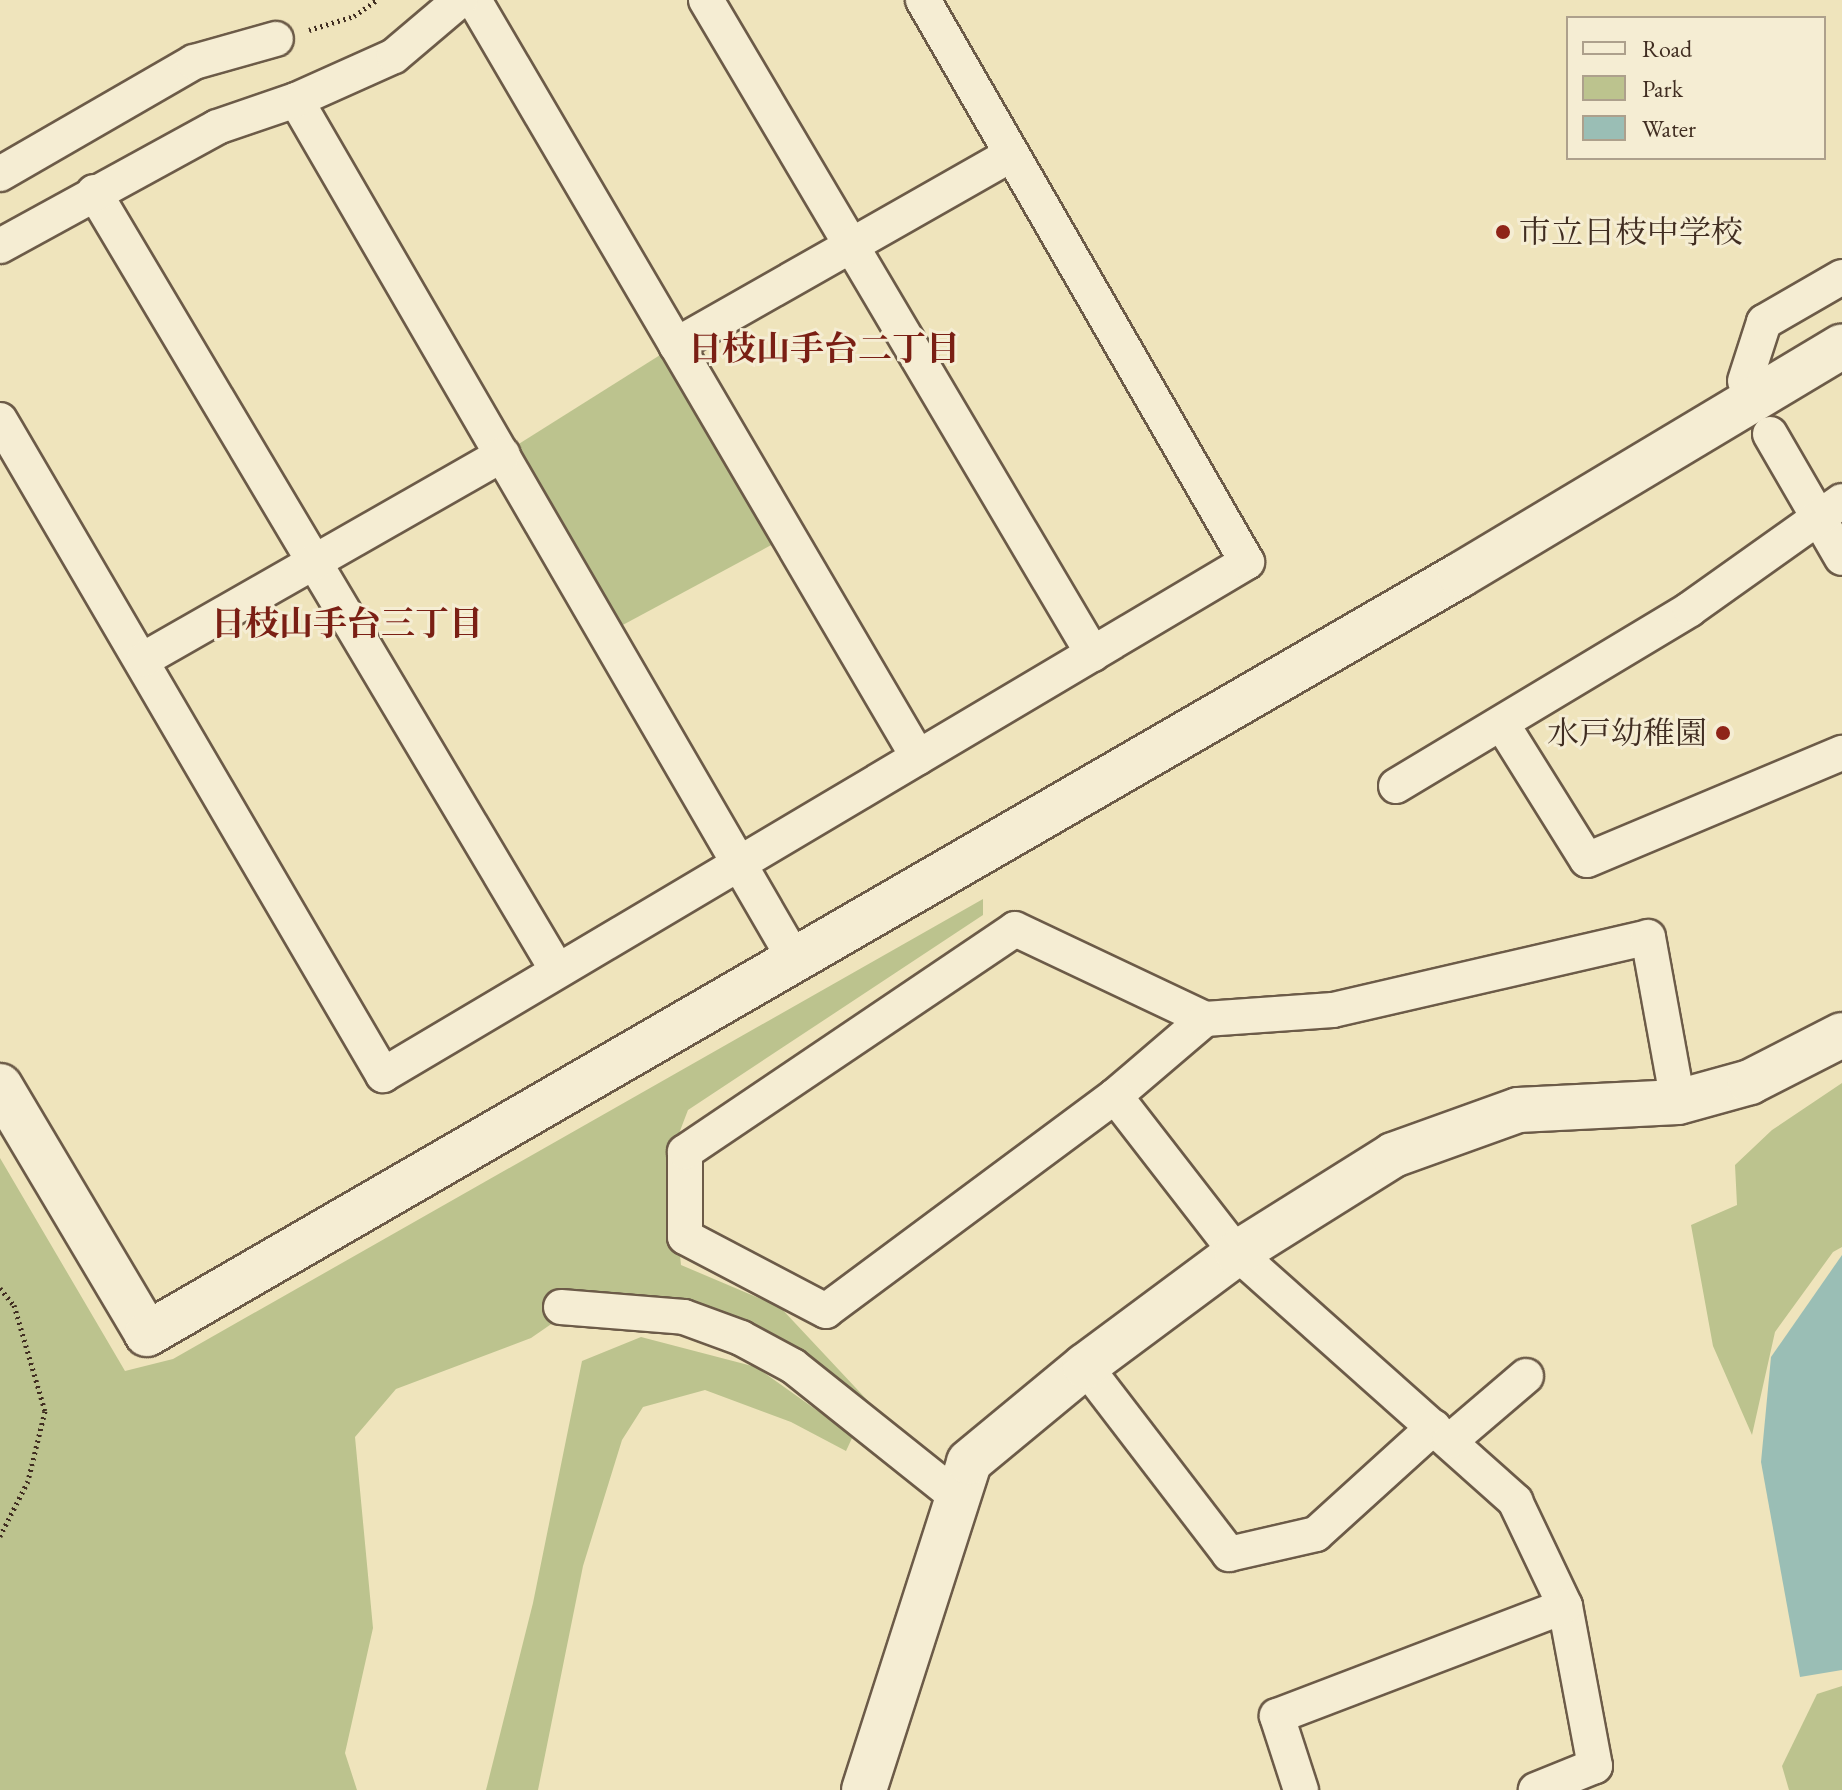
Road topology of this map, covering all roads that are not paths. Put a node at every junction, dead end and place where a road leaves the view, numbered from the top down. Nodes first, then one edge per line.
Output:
1 (460, 0) edge
2 (474, 0) edge
3 (706, 0) edge
4 (923, 0) edge
5 (276, 39) road end
6 (296, 100) junction
7 (1012, 154) junction
8 (0, 174) edge
9 (94, 192) junction
10 (851, 245) junction
11 (0, 246) edge
12 (1842, 277) edge
13 (676, 345) junction
14 (1842, 346) edge
15 (1745, 381) dead end
16 (0, 420) edge
17 (1770, 434) dead end
18 (503, 454) junction
19 (1830, 509) edge
20 (1842, 558) edge
21 (314, 562) junction
22 (1093, 654) junction
23 (144, 659) junction
24 (1502, 724) junction
25 (1842, 753) edge
26 (918, 757) junction
27 (1396, 786) dead end
28 (737, 865) junction
29 (795, 960) junction
30 (557, 970) junction
31 (1205, 1019) junction
32 (1842, 1035) edge
33 (0, 1086) edge
34 (1115, 1096) junction
35 (1678, 1102) junction
36 (1237, 1253) junction
37 (561, 1307) dead end
38 (1085, 1366) junction
39 (1526, 1376) dead end
40 (1442, 1434) junction
41 (957, 1497) junction
42 (1565, 1606) junction
43 (864, 1790) edge
44 (1301, 1790) edge
45 (1536, 1790) edge

1 - 6 street
2 - 13 street
3 - 10 street
4 - 7 street
5 - 8 street
6 - 9 street
6 - 18 street
7 - 10 street
7 - 22 street
9 - 11 street
9 - 21 street
10 - 13 street
10 - 22 street
12 - 15 street
13 - 26 street
14 - 29 street
16 - 23 street
17 - 19 street
18 - 21 street
18 - 28 street
19 - 20 street
19 - 24 street
21 - 23 street
21 - 30 street
22 - 26 street
23 - 30 street
24 - 25 street
24 - 27 street
26 - 28 street
28 - 29 street
28 - 30 street
29 - 33 street
31 - 34 street
31 - 34 street
31 - 35 street
32 - 35 street
34 - 36 street
35 - 36 street
36 - 38 street
36 - 40 street
37 - 41 street
38 - 40 street
38 - 41 street
39 - 40 street
40 - 42 street
41 - 43 street
42 - 44 street
42 - 45 street

